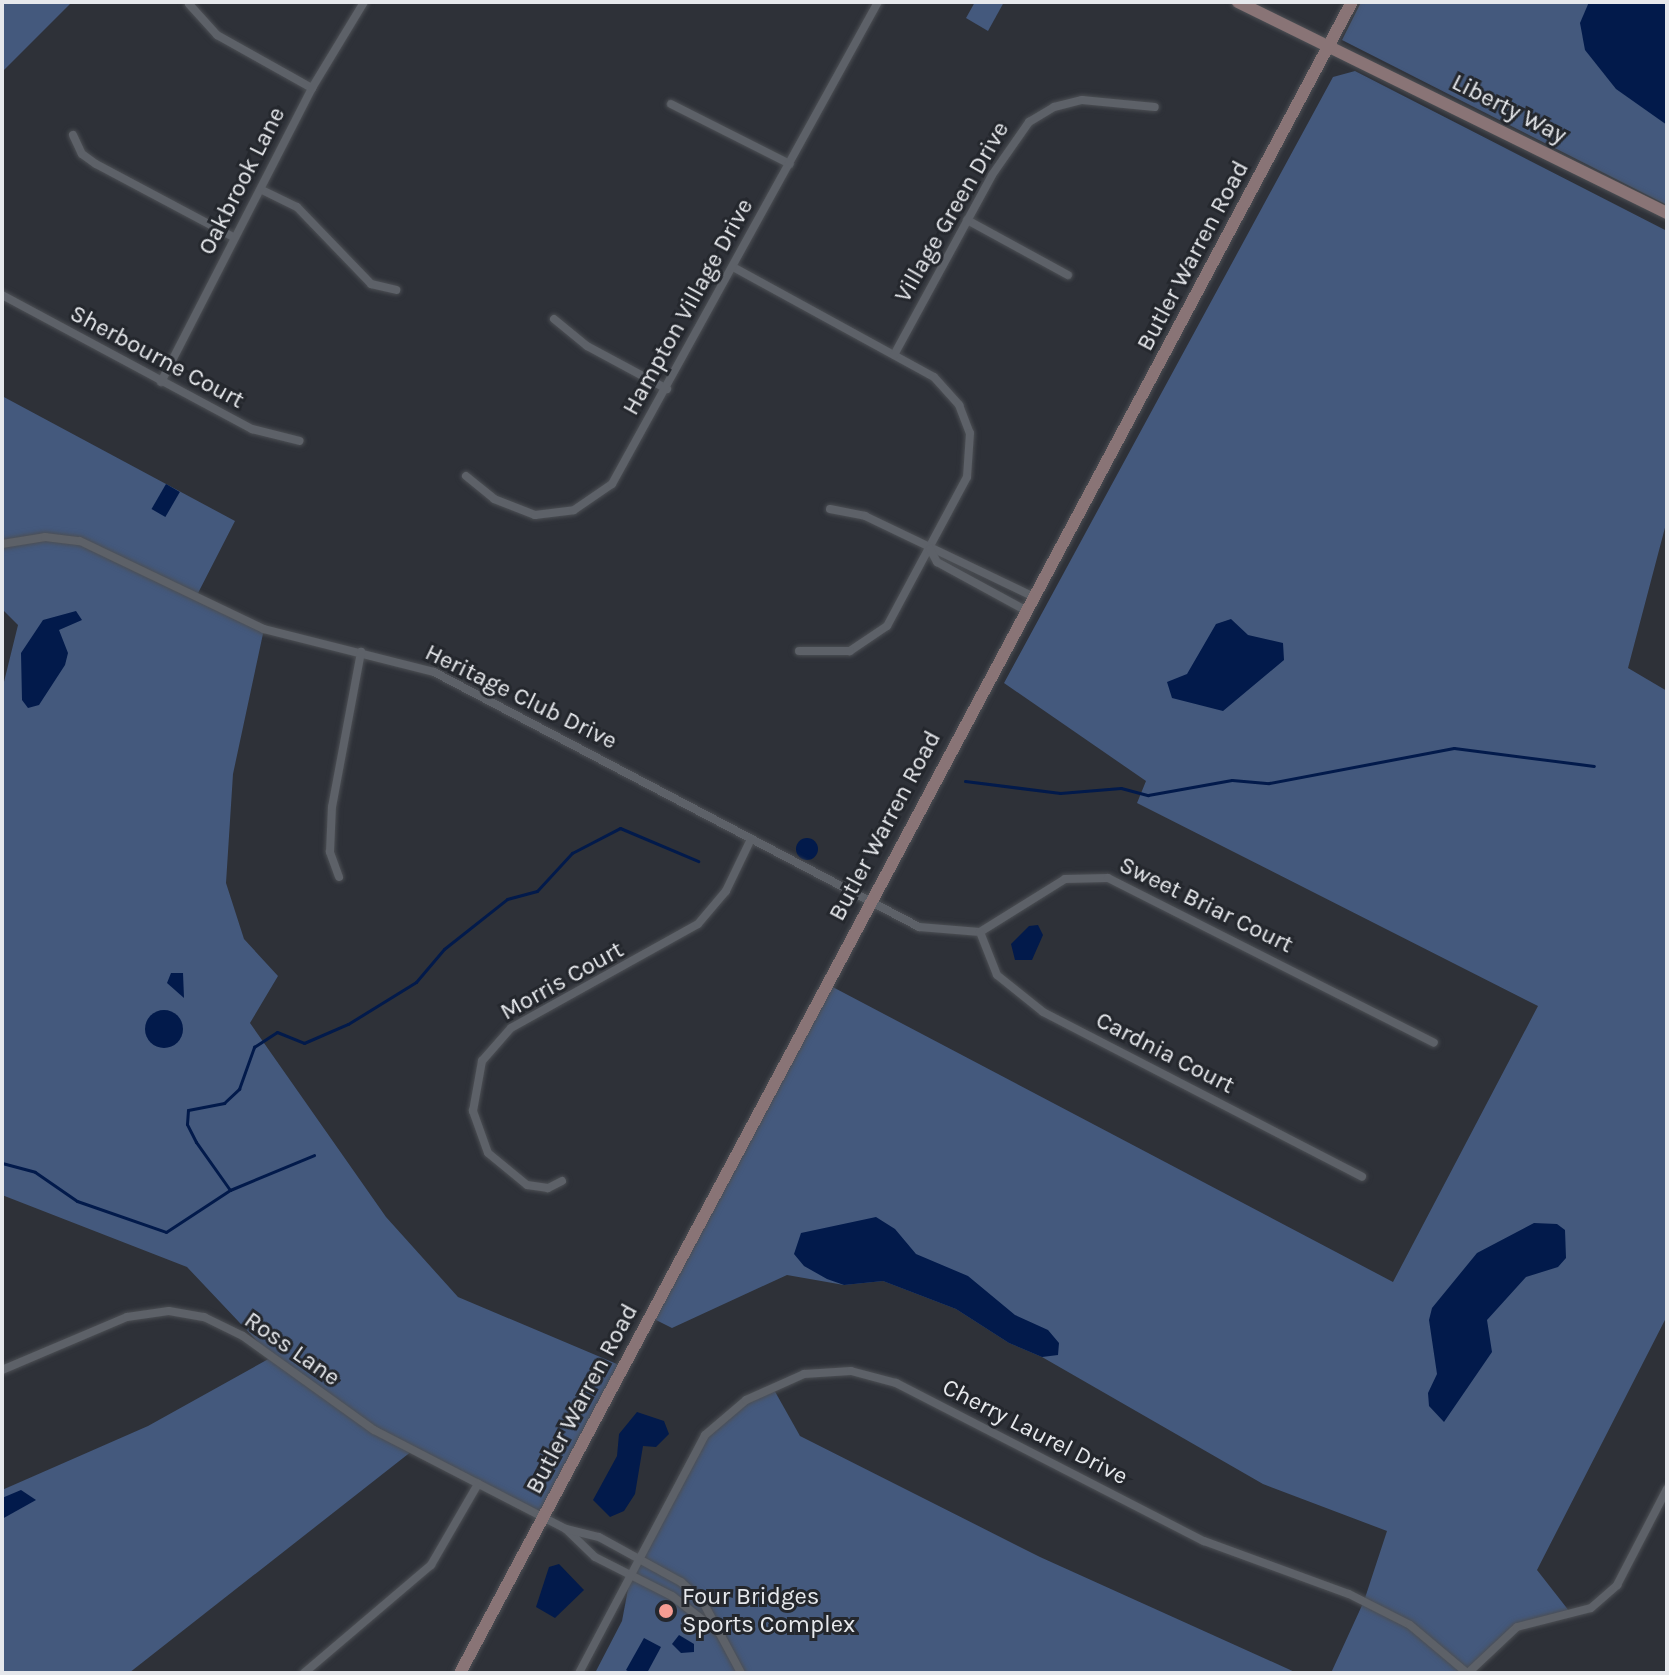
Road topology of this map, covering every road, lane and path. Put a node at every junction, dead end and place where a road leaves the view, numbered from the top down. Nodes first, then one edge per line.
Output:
1 (364, 2) edge
2 (866, 2) edge
3 (1238, 2) edge
4 (1352, 2) edge
5 (189, 4) edge
6 (876, 5) edge
7 (1331, 44) junction
8 (312, 88) junction
9 (671, 104) dead end
10 (1155, 107) dead end
11 (73, 135) dead end
12 (790, 164) junction
13 (262, 190) junction
14 (1667, 213) edge
15 (967, 220) junction
16 (235, 238) junction
17 (733, 267) junction
18 (1068, 275) dead end
19 (396, 290) dead end
20 (2, 295) edge
21 (554, 319) dead end
22 (894, 355) junction
23 (161, 382) junction
24 (667, 389) junction
25 (300, 441) dead end
26 (466, 476) dead end
27 (830, 509) dead end
28 (2, 544) edge
29 (930, 549) junction
30 (1032, 596) junction
31 (1025, 610) junction
32 (799, 651) dead end
33 (361, 652) junction
34 (751, 839) junction
35 (339, 877) dead end
36 (869, 903) junction
37 (980, 932) junction
38 (1434, 1043) dead end
39 (1362, 1177) dead end
40 (562, 1181) dead end
41 (2, 1370) edge
42 (478, 1484) junction
43 (1667, 1489) edge
44 (544, 1518) junction
45 (566, 1529) junction
46 (639, 1559) junction
47 (631, 1573) junction
48 (722, 1635) junction
49 (581, 1669) edge
50 (304, 1673) edge
51 (460, 1673) edge
52 (570, 1673) edge
53 (741, 1673) edge
54 (1468, 1673) edge

1 - 8 street, Oakbrook Lane
2 - 6 street
3 - 7 main road, Liberty Way
4 - 7 main road, Butler Warren Road
5 - 8 street
6 - 12 street, Hampton Village Drive
7 - 14 main road, Liberty Way
7 - 30 main road, Butler Warren Road
8 - 13 street, Oakbrook Lane
9 - 12 street
10 - 15 street, Village Green Drive
11 - 16 street
12 - 17 street, Hampton Village Drive
13 - 16 street, Oakbrook Lane
13 - 19 street
15 - 18 street
15 - 22 street, Village Green Drive
16 - 23 street, Oakbrook Lane
17 - 22 street
17 - 24 street, Hampton Village Drive
20 - 23 street, Sherbourne Court
21 - 24 street
22 - 29 street
23 - 25 street, Sherbourne Court
24 - 26 street, Hampton Village Drive
27 - 29 street
28 - 33 street, Heritage Club Drive
29 - 30 street
29 - 31 street
29 - 32 street
30 - 31 main road, Butler Warren Road
31 - 36 main road, Butler Warren Road
33 - 34 street, Heritage Club Drive
33 - 35 street
34 - 36 street, Heritage Club Drive
34 - 40 street, Morris Court
36 - 37 street
36 - 44 main road, Butler Warren Road
37 - 38 street, Sweet Briar Court
37 - 39 street, Cardnia Court
41 - 42 street, Ross Lane
42 - 44 street, Ross Lane
42 - 50 street
43 - 54 street
44 - 45 street, Ross Lane
44 - 51 main road, Butler Warren Road
45 - 46 street
45 - 47 street
46 - 47 street, Cherry Laurel Drive
46 - 48 street
46 - 54 street, Cherry Laurel Drive
47 - 48 street
47 - 49 street, Cherry Laurel Drive
48 - 53 street
49 - 52 street

